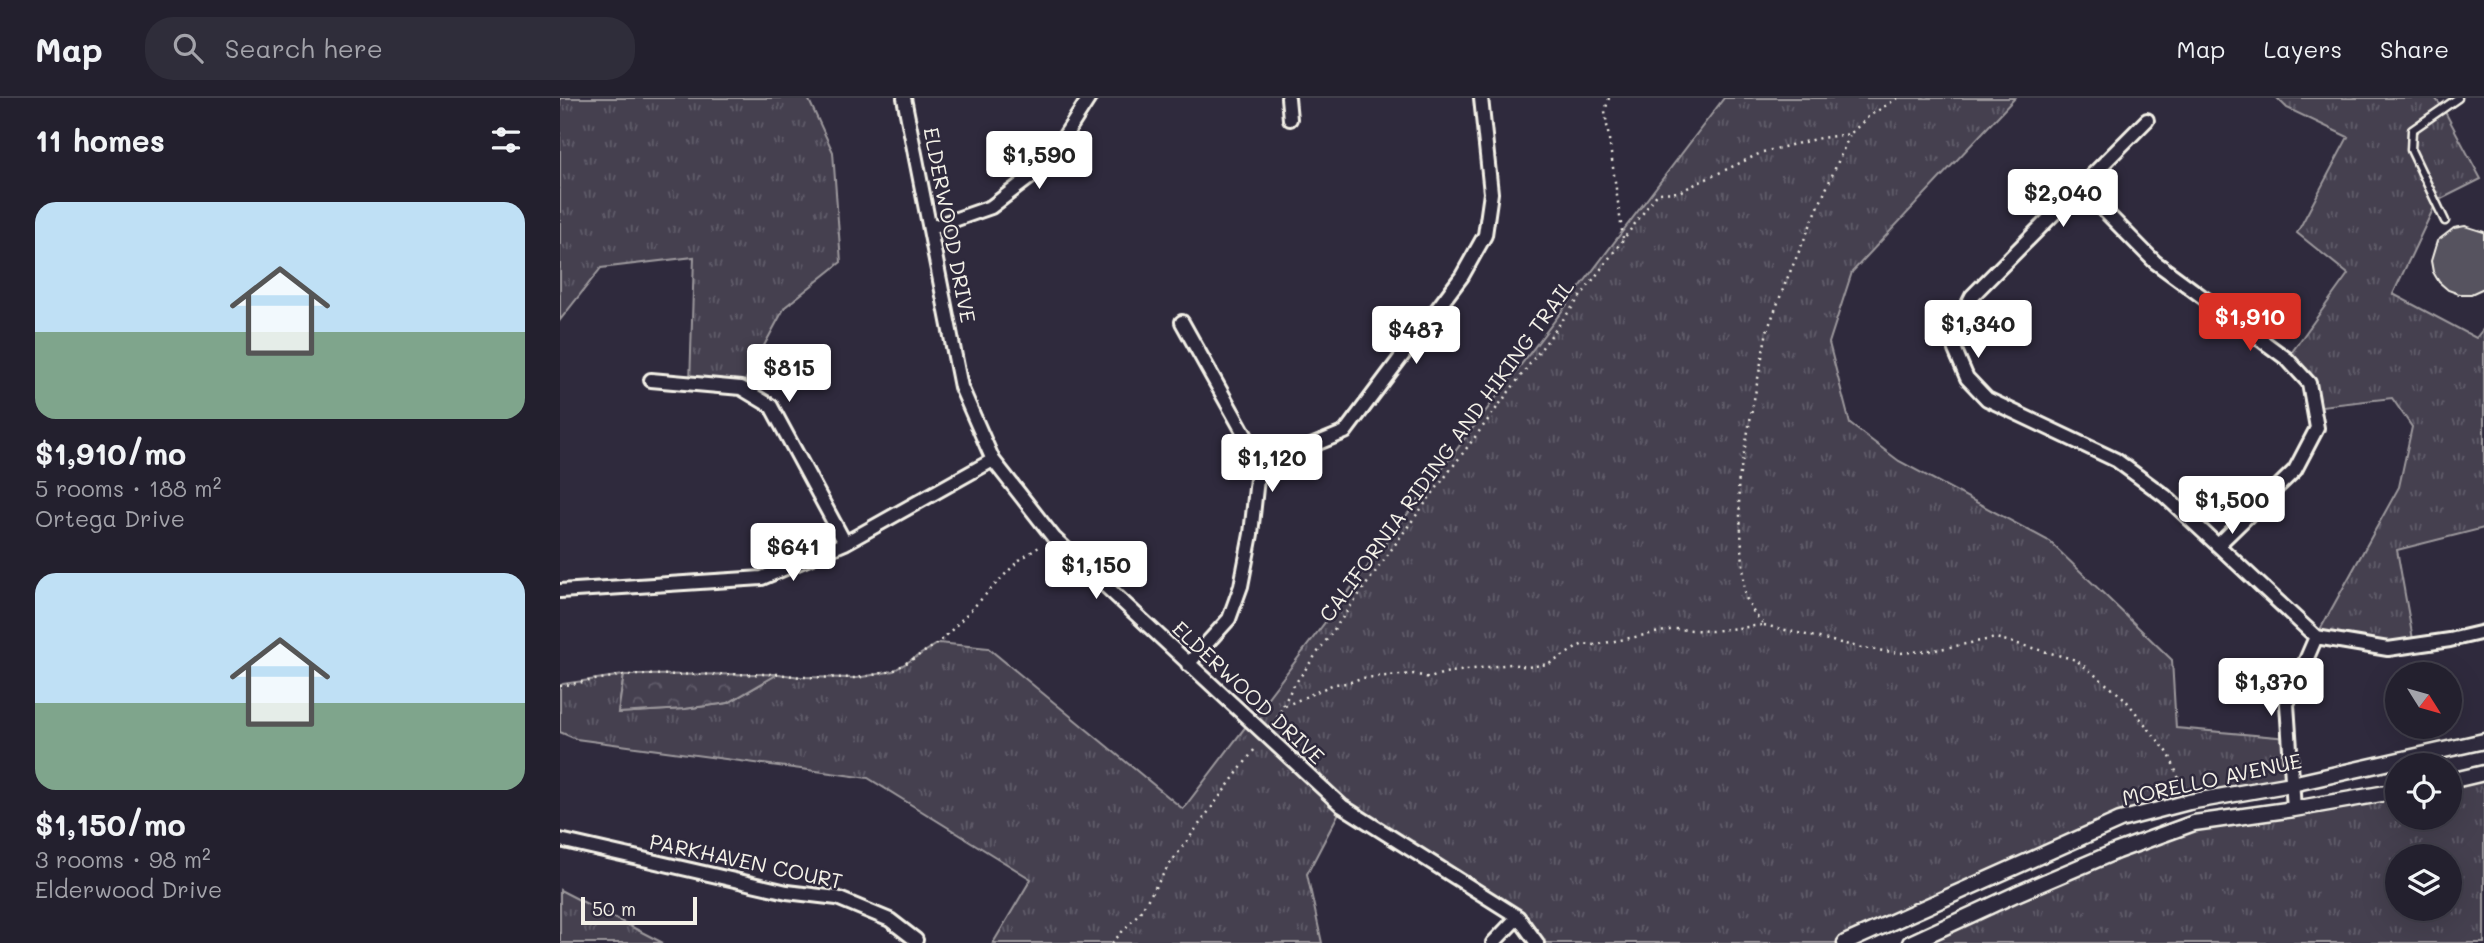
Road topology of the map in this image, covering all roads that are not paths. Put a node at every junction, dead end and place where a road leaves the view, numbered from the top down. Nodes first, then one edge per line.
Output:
1 (904, 98) edge
2 (1089, 98) edge
3 (1288, 98) edge
4 (1481, 98) edge
5 (2458, 98) edge
6 (1290, 119) dead end
7 (2147, 120) dead end
8 (2082, 188) junction
9 (2445, 221) dead end
10 (931, 228) junction
11 (1182, 322) dead end
12 (651, 380) dead end
13 (993, 460) junction
14 (1259, 460) junction
15 (845, 543) junction
16 (2218, 545) junction
17 (560, 591) edge
18 (2484, 632) edge
19 (2316, 638) junction
20 (1188, 664) junction
21 (2484, 741) edge
22 (2484, 773) edge
23 (2462, 778) edge
24 (2292, 784) junction
25 (2385, 793) edge
26 (2294, 809) junction
27 (560, 840) edge
28 (1518, 917) junction
29 (916, 940) dead end
30 (1493, 943) edge
31 (1537, 943) edge
32 (1845, 943) edge
33 (1910, 943) edge

1 - 10 street, ELDERWOOD DRIVE
2 - 10 street
3 - 6 street
4 - 14 street
5 - 9 lane
7 - 8 street
8 - 16 street
8 - 16 street
10 - 13 street, ELDERWOOD DRIVE
11 - 14 street
12 - 15 street
13 - 15 street
13 - 20 street, ELDERWOOD DRIVE
14 - 20 street
15 - 17 street
16 - 19 street
18 - 19 street
19 - 24 street
20 - 28 street, ELDERWOOD DRIVE
21 - 24 street, MORELLO AVENUE
22 - 23 street
24 - 26 street
24 - 32 street, MORELLO AVENUE
25 - 26 street, MORELLO AVENUE
26 - 33 street, MORELLO AVENUE
27 - 29 street, PARKHAVEN COURT
28 - 30 street
28 - 31 street, ELDERWOOD DRIVE

